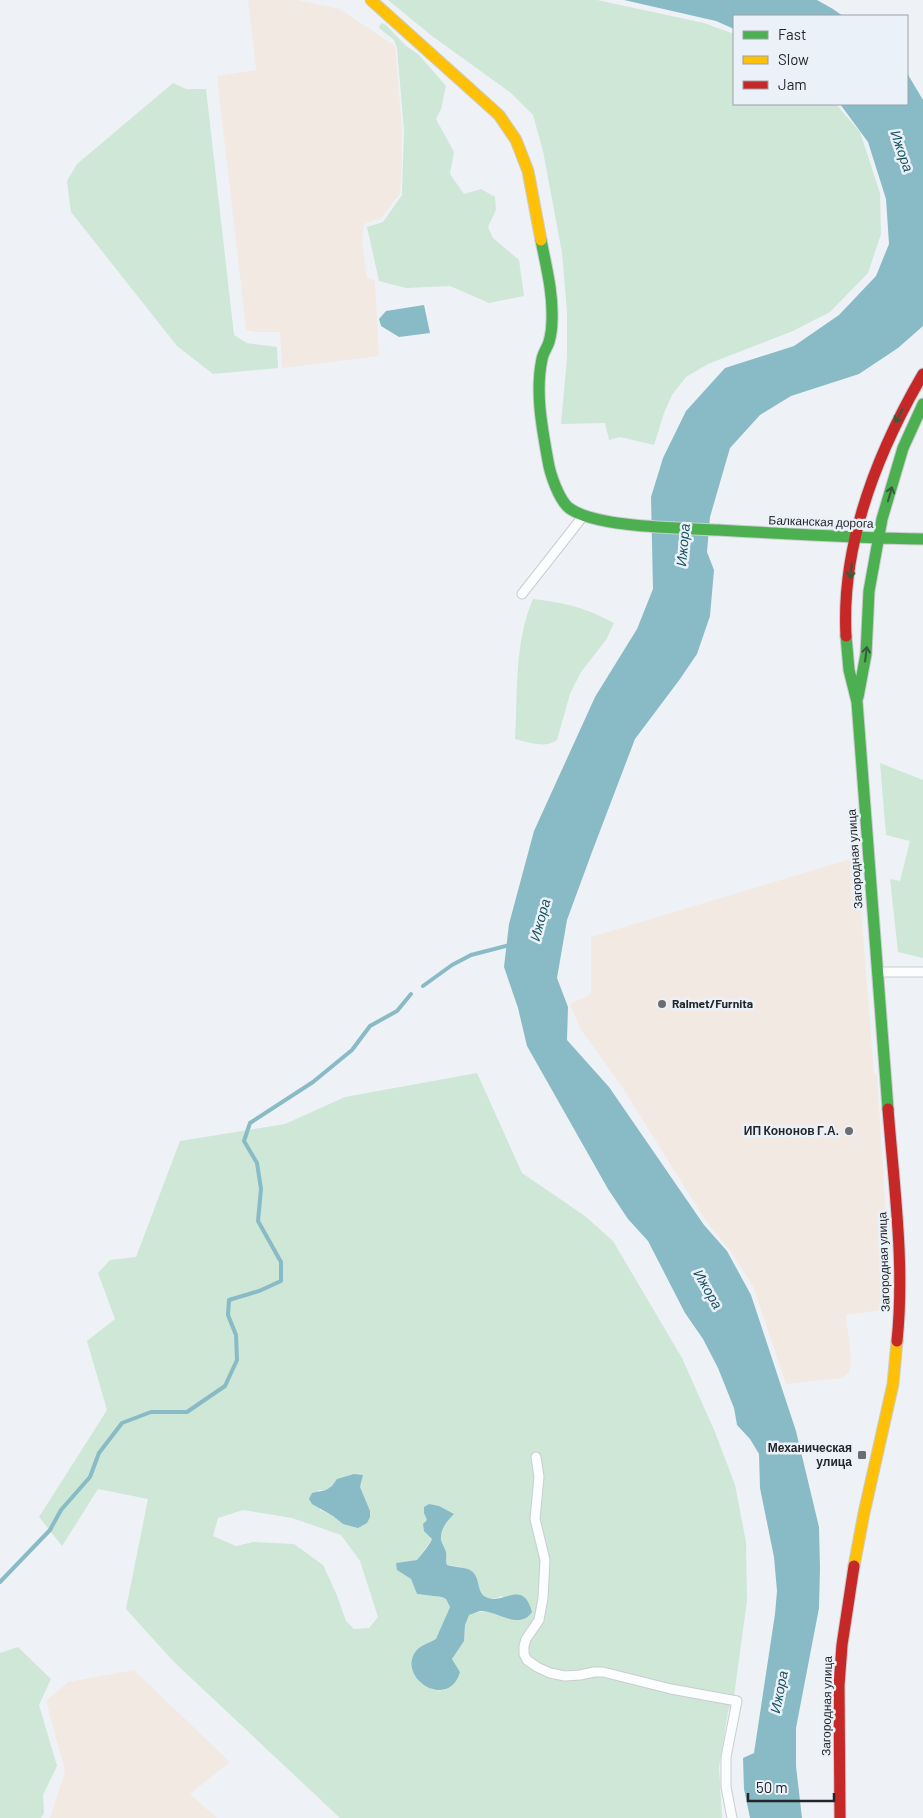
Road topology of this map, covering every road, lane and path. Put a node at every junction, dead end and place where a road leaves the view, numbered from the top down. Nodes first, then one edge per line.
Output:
1 (371, 0) edge
2 (923, 374) edge
3 (923, 404) edge
4 (584, 515) junction
5 (856, 538) junction
6 (878, 538) junction
7 (923, 538) edge
8 (522, 594) dead end
9 (857, 702) junction
10 (877, 972) junction
11 (923, 972) edge
12 (536, 1457) dead end
13 (732, 1818) edge
14 (840, 1818) edge

1 - 4 main road
2 -> 5 main road, Загородная улица
6 -> 3 main road, Загородная улица
4 - 5 main road, Балканская дорога
4 - 8 street
5 - 6 main road, Балканская дорога
5 -> 9 main road, Загородная улица
6 - 7 main road, Балканская дорога
9 -> 6 main road, Загородная улица
9 - 10 main road, Загородная улица
10 - 11 street
10 - 14 main road, Загородная улица
12 - 13 street

